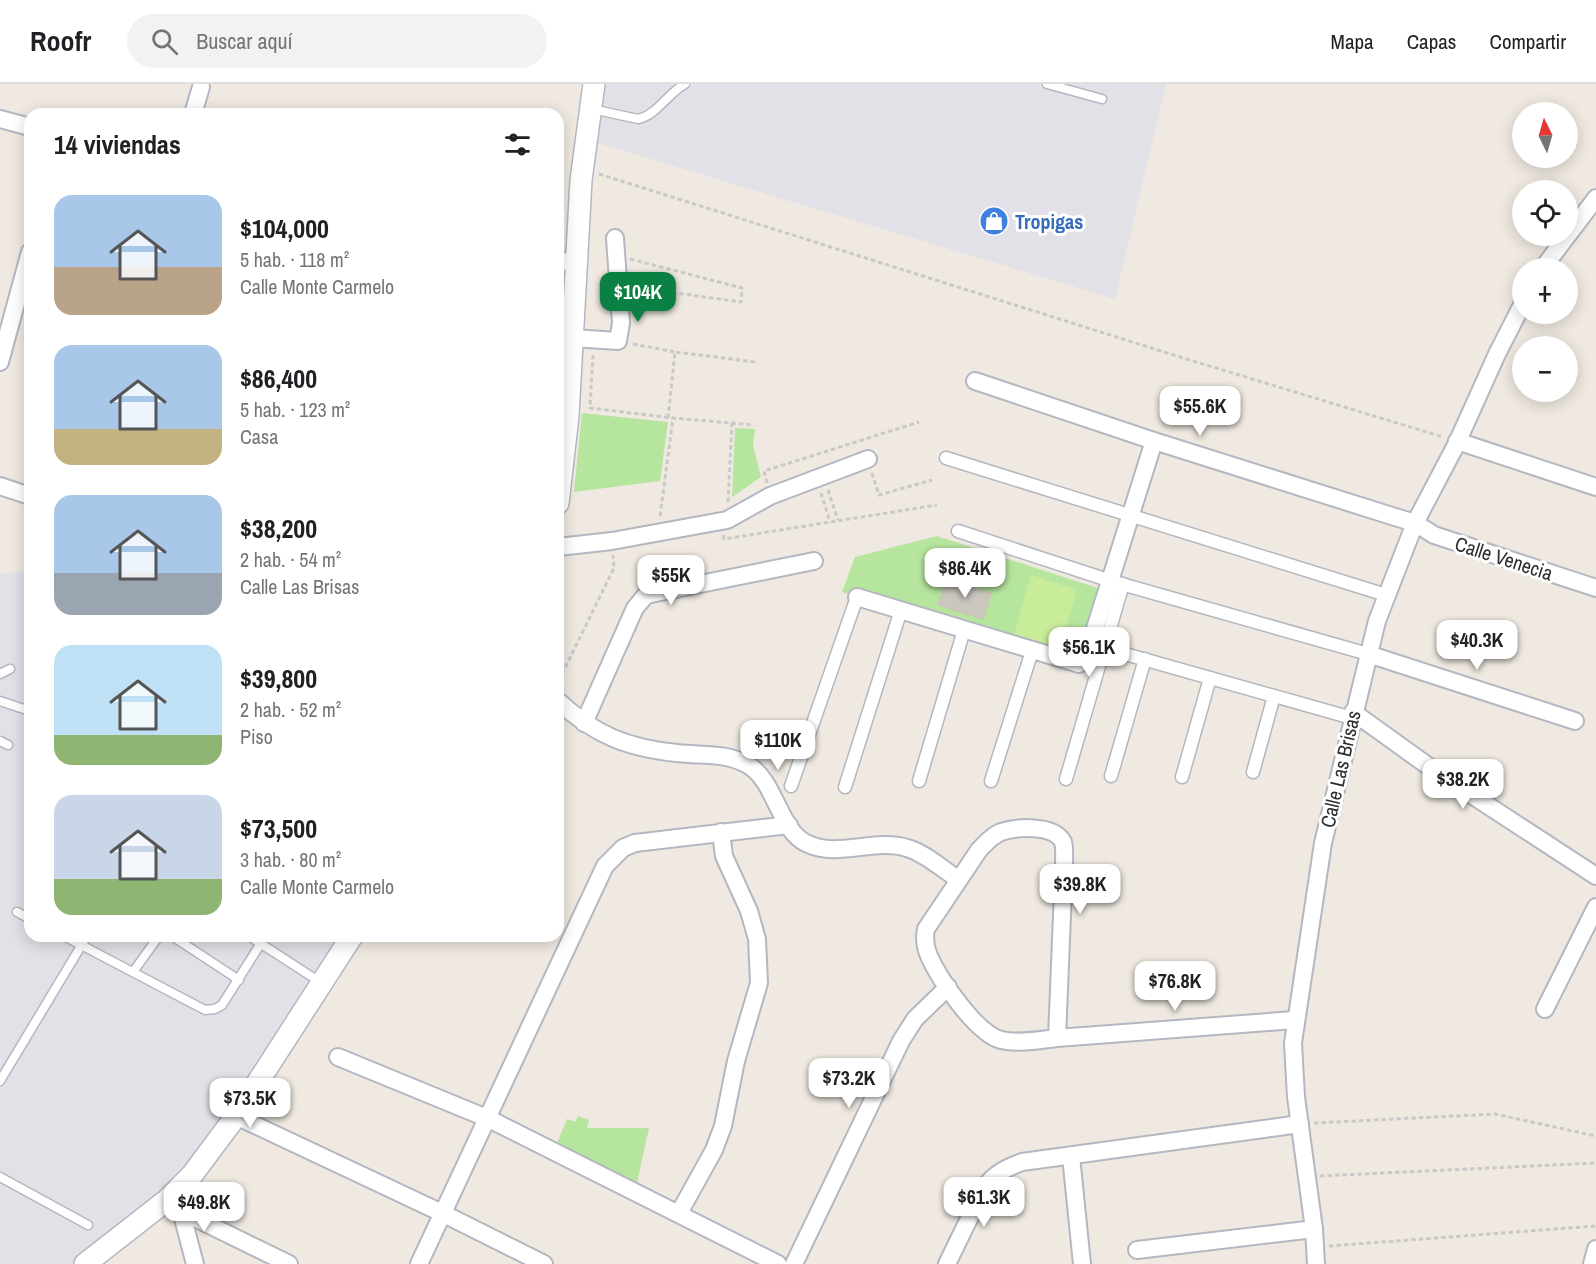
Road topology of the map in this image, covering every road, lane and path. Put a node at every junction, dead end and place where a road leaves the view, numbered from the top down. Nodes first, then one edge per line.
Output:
1 (594, 84) edge
2 (685, 84) edge
3 (1047, 84) edge
4 (201, 87) dead end
5 (1102, 99) dead end
6 (195, 108) edge
7 (592, 109) junction
8 (0, 119) edge
9 (24, 125) edge
10 (583, 169) junction
11 (1596, 198) edge
12 (1578, 221) edge
13 (615, 238) dead end
14 (616, 256) junction
15 (567, 262) edge
16 (24, 274) edge
17 (633, 287) dead end
18 (565, 304) edge
19 (1513, 324) edge
20 (578, 339) junction
21 (618, 341) junction
22 (675, 352) junction
23 (0, 362) edge
24 (755, 362) dead end
25 (975, 381) dead end
26 (564, 411) edge
27 (670, 418) junction
28 (919, 422) dead end
29 (732, 423) junction
30 (754, 425) dead end
31 (862, 440) junction
32 (1154, 441) junction
33 (1458, 441) junction
34 (946, 458) dead end
35 (868, 459) junction
36 (932, 480) dead end
37 (0, 486) edge
38 (1596, 487) edge
39 (24, 494) edge
40 (770, 496) junction
41 (937, 505) dead end
42 (1131, 517) junction
43 (727, 520) junction
44 (838, 521) junction
45 (830, 522) junction
46 (1415, 524) junction
47 (957, 531) dead end
48 (658, 533) junction
49 (731, 538) dead end
50 (612, 541) junction
51 (564, 546) edge
52 (814, 561) dead end
53 (1117, 582) junction
54 (1596, 588) edge
55 (1386, 595) junction
56 (857, 597) joint
57 (901, 610) junction
58 (964, 630) junction
59 (1104, 648) junction
60 (1032, 651) junction
61 (1368, 654) junction
62 (1144, 659) junction
63 (10, 669) dead end
64 (564, 670) edge
65 (0, 674) edge
66 (1210, 678) junction
67 (1274, 696) junction
68 (0, 701) edge
69 (564, 707) edge
70 (24, 709) edge
71 (1353, 715) junction
72 (1575, 721) dead end
73 (584, 723) junction
74 (1254, 772) dead end
75 (1111, 776) dead end
76 (1182, 777) dead end
77 (1066, 779) dead end
78 (992, 781) dead end
79 (919, 782) dead end
80 (791, 786) dead end
81 (844, 787) dead end
82 (789, 825) junction
83 (722, 832) junction
84 (1596, 876) edge
85 (958, 879) junction
86 (1596, 907) edge
87 (17, 912) dead end
88 (24, 916) edge
89 (78, 942) edge
90 (155, 942) edge
91 (181, 942) edge
92 (348, 942) edge
93 (261, 943) joint
94 (82, 944) junction
95 (133, 972) junction
96 (239, 980) junction
97 (320, 982) junction
98 (948, 987) junction
99 (1545, 1009) dead end
100 (1295, 1020) junction
101 (1057, 1038) junction
102 (338, 1057) dead end
103 (0, 1081) edge
104 (236, 1116) junction
105 (489, 1119) junction
106 (1300, 1124) junction
107 (1596, 1136) edge
108 (1071, 1156) junction
109 (1596, 1163) edge
110 (0, 1177) edge
111 (1307, 1177) junction
112 (174, 1205) junction
113 (679, 1213) junction
114 (444, 1214) junction
115 (88, 1225) dead end
116 (1596, 1226) edge
117 (1314, 1229) junction
118 (1316, 1246) junction
119 (1137, 1250) dead end
120 (1596, 1250) edge
121 (85, 1264) edge
122 (195, 1264) edge
123 (289, 1264) edge
124 (419, 1264) edge
125 (544, 1264) edge
126 (778, 1264) edge
127 (794, 1264) edge
128 (947, 1264) edge
129 (1082, 1264) edge
130 (1316, 1264) edge
131 (1592, 1264) edge

1 - 7 street
2 - 7 lane
3 - 5 lane
4 - 6 street
7 - 10 street
8 - 9 street
10 - 15 street
10 - 33 path
11 - 12 street
13 - 14 street
14 - 17 path
14 - 21 street
15 - 18 street
16 - 23 street
18 - 20 street
19 - 33 street, Calle Las Brisas
20 - 21 street
20 - 26 street
20 - 27 path
21 - 22 path
22 - 24 path
22 - 27 path
25 - 32 street, Calle Venecia
27 - 29 path
27 - 48 path
28 - 31 path
29 - 30 path
29 - 43 path
31 - 35 path
31 - 40 path
32 - 42 street
32 - 46 street, Calle Venecia
33 - 38 street
33 - 46 street, Calle Las Brisas
34 - 42 street
35 - 36 path
35 - 40 street
37 - 39 street
40 - 43 street
41 - 44 path
42 - 53 street
42 - 55 street
43 - 48 street
44 - 45 path
44 - 45 path
45 - 49 path
46 - 54 street, Calle Venecia
46 - 55 street, Calle Las Brisas
47 - 53 street
48 - 50 street
50 - 51 street
50 - 64 path
52 - 73 street
53 - 59 street
53 - 60 street
53 - 61 street
55 - 61 street, Calle Las Brisas
56 - 57 street
56 - 80 street
57 - 58 street
57 - 81 street
58 - 60 street
58 - 79 street
59 - 62 street
59 - 77 street
60 - 78 street
61 - 71 street, Calle Las Brisas
61 - 72 street
62 - 66 street
62 - 75 street
63 - 65 lane
66 - 67 street
66 - 76 street
67 - 71 street
67 - 74 street
68 - 70 lane
69 - 73 street
71 - 84 street
71 - 100 street, Calle Las Brisas
73 - 82 street
82 - 83 street
82 - 85 street
83 - 105 street
83 - 113 street
85 - 98 street
85 - 101 street
86 - 99 street
87 - 88 lane
89 - 94 lane
90 - 95 lane
91 - 96 lane
92 - 97 street
93 - 96 lane
93 - 97 lane
94 - 95 lane
94 - 103 lane
95 - 96 lane
97 - 104 street
98 - 101 street
98 - 127 street
100 - 101 street
100 - 106 street, Calle Las Brisas
102 - 105 street
104 - 112 street
104 - 114 street
105 - 113 street
105 - 114 street
106 - 107 path
106 - 108 street
106 - 111 street, Calle Las Brisas
108 - 128 street
108 - 129 street
109 - 111 path
110 - 115 lane
111 - 117 street, Calle Las Brisas
112 - 121 street
112 - 122 street
112 - 123 street
113 - 126 street
114 - 124 street
114 - 125 street
116 - 118 path
117 - 118 street, Calle Las Brisas
117 - 119 street
118 - 130 street, Calle Las Brisas
120 - 131 street

